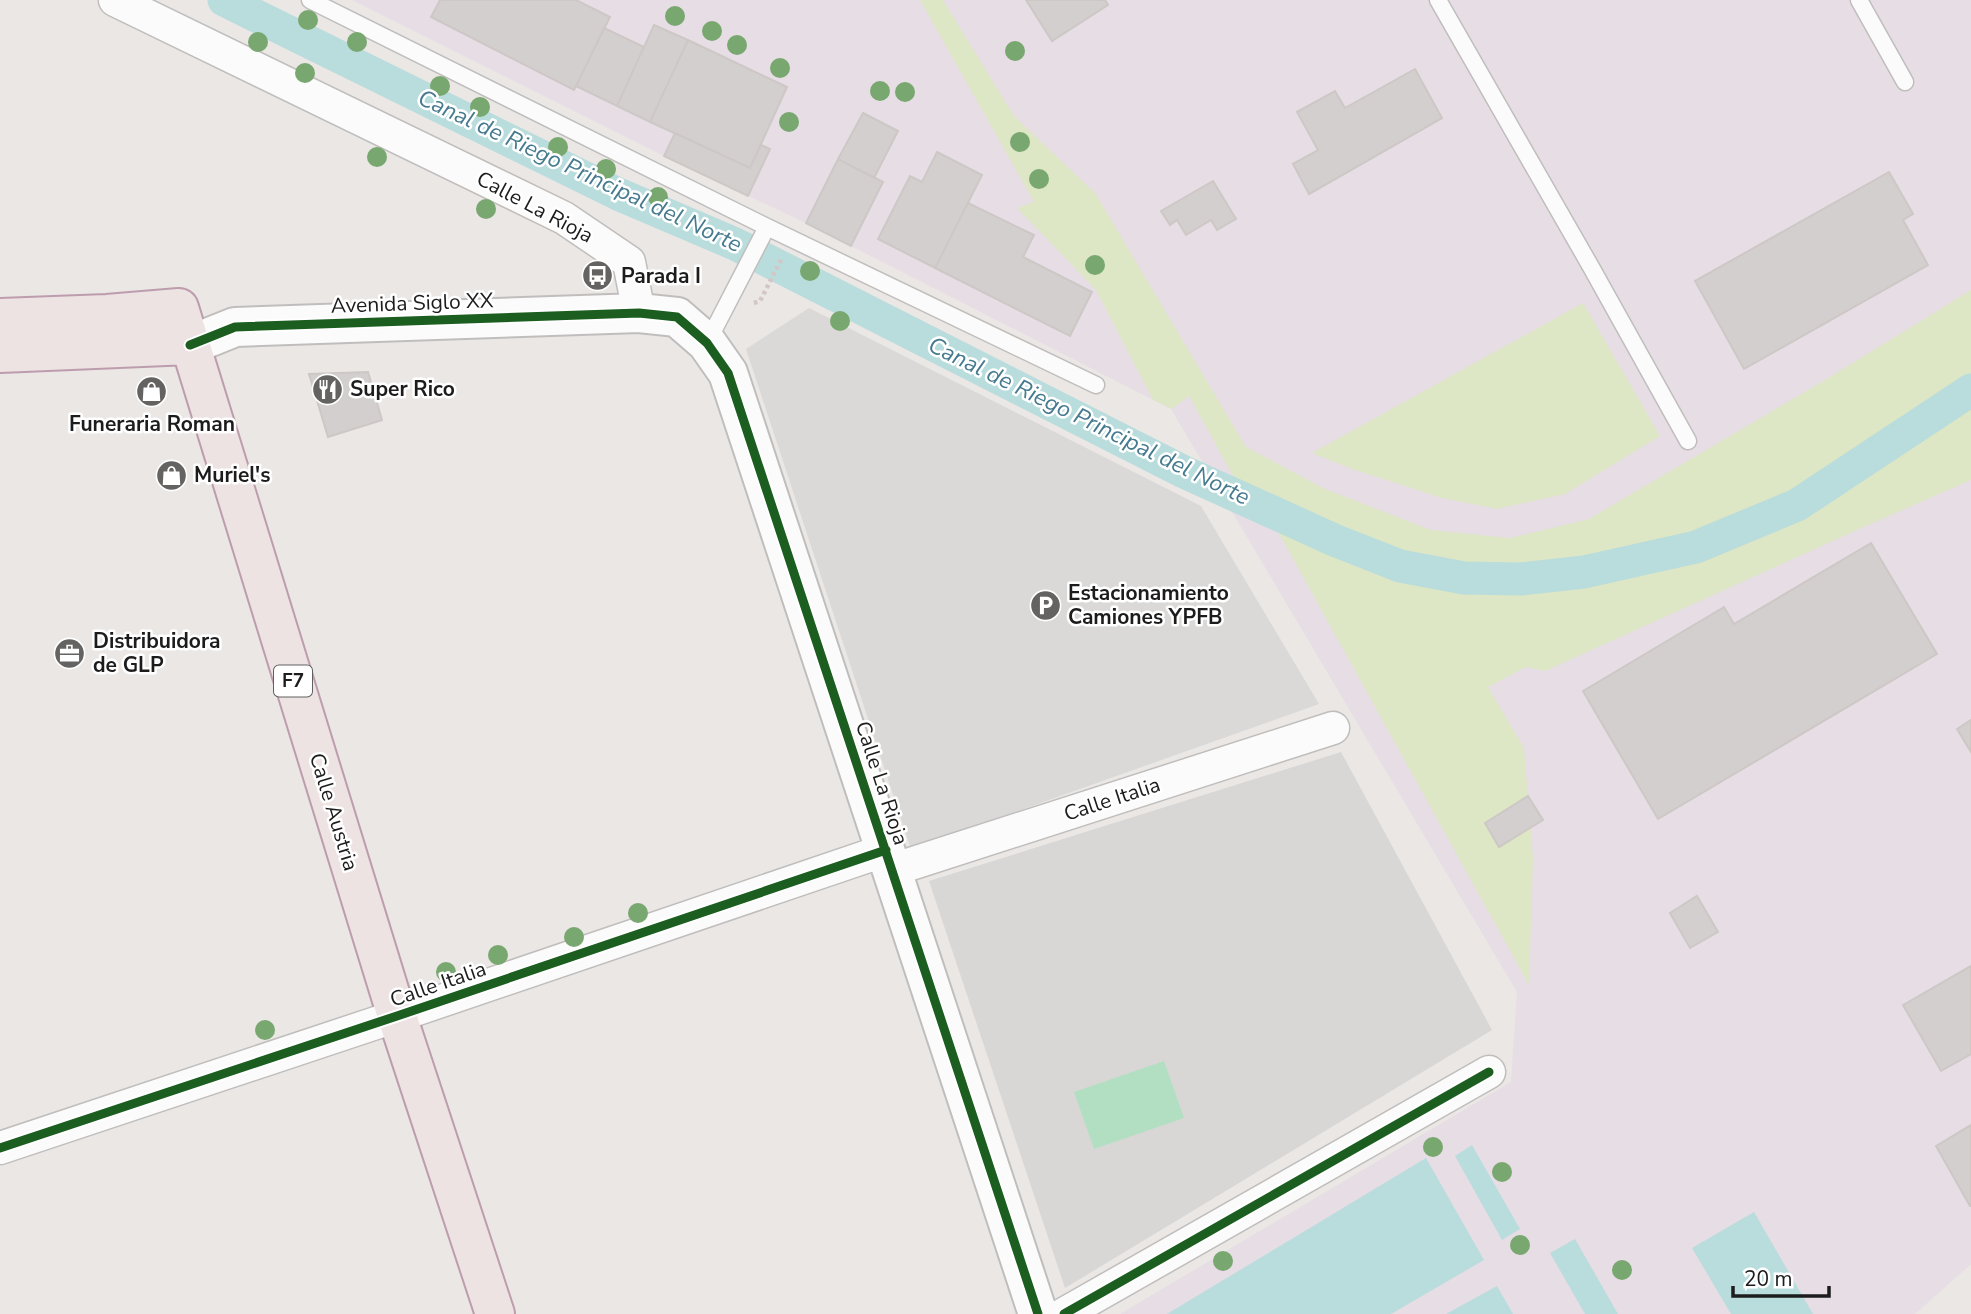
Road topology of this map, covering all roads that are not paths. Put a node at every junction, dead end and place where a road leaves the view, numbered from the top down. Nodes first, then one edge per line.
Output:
1 (115, 0) edge
2 (310, 0) edge
3 (1438, 0) edge
4 (1859, 0) edge
5 (1905, 82) dead end
6 (767, 226) junction
7 (179, 308) junction
8 (639, 313) junction
9 (0, 318) edge
10 (235, 327) junction
11 (707, 343) junction
12 (190, 345) junction
13 (0, 353) edge
14 (1096, 385) dead end
15 (1688, 440) dead end
16 (1333, 728) dead end
17 (889, 860) junction
18 (397, 1016) junction
19 (1489, 1072) dead end
20 (0, 1148) edge
21 (495, 1314) edge
22 (1038, 1314) edge
23 (1065, 1314) edge

1 - 8 street, Calle La Rioja
2 - 6 lane
3 - 15 lane
4 - 5 lane
6 - 11 lane
6 - 14 lane
7 - 9 highway, Avenida Siglo XX
7 - 10 street, Avenida Siglo XX
7 - 12 highway, Calle Austria / F7
8 - 10 street, Avenida Siglo XX
8 - 11 street, Calle La Rioja
10 - 12 street, Avenida Siglo XX
11 - 17 street, Calle La Rioja
12 - 13 highway, Avenida Siglo XX
12 - 18 highway, Calle Austria / F7
16 - 17 street, Calle Italia
17 - 18 street, Calle Italia
17 - 22 street, Calle La Rioja
18 - 20 street, Calle Italia
18 - 21 highway, Calle Austria / F7
19 - 23 street

